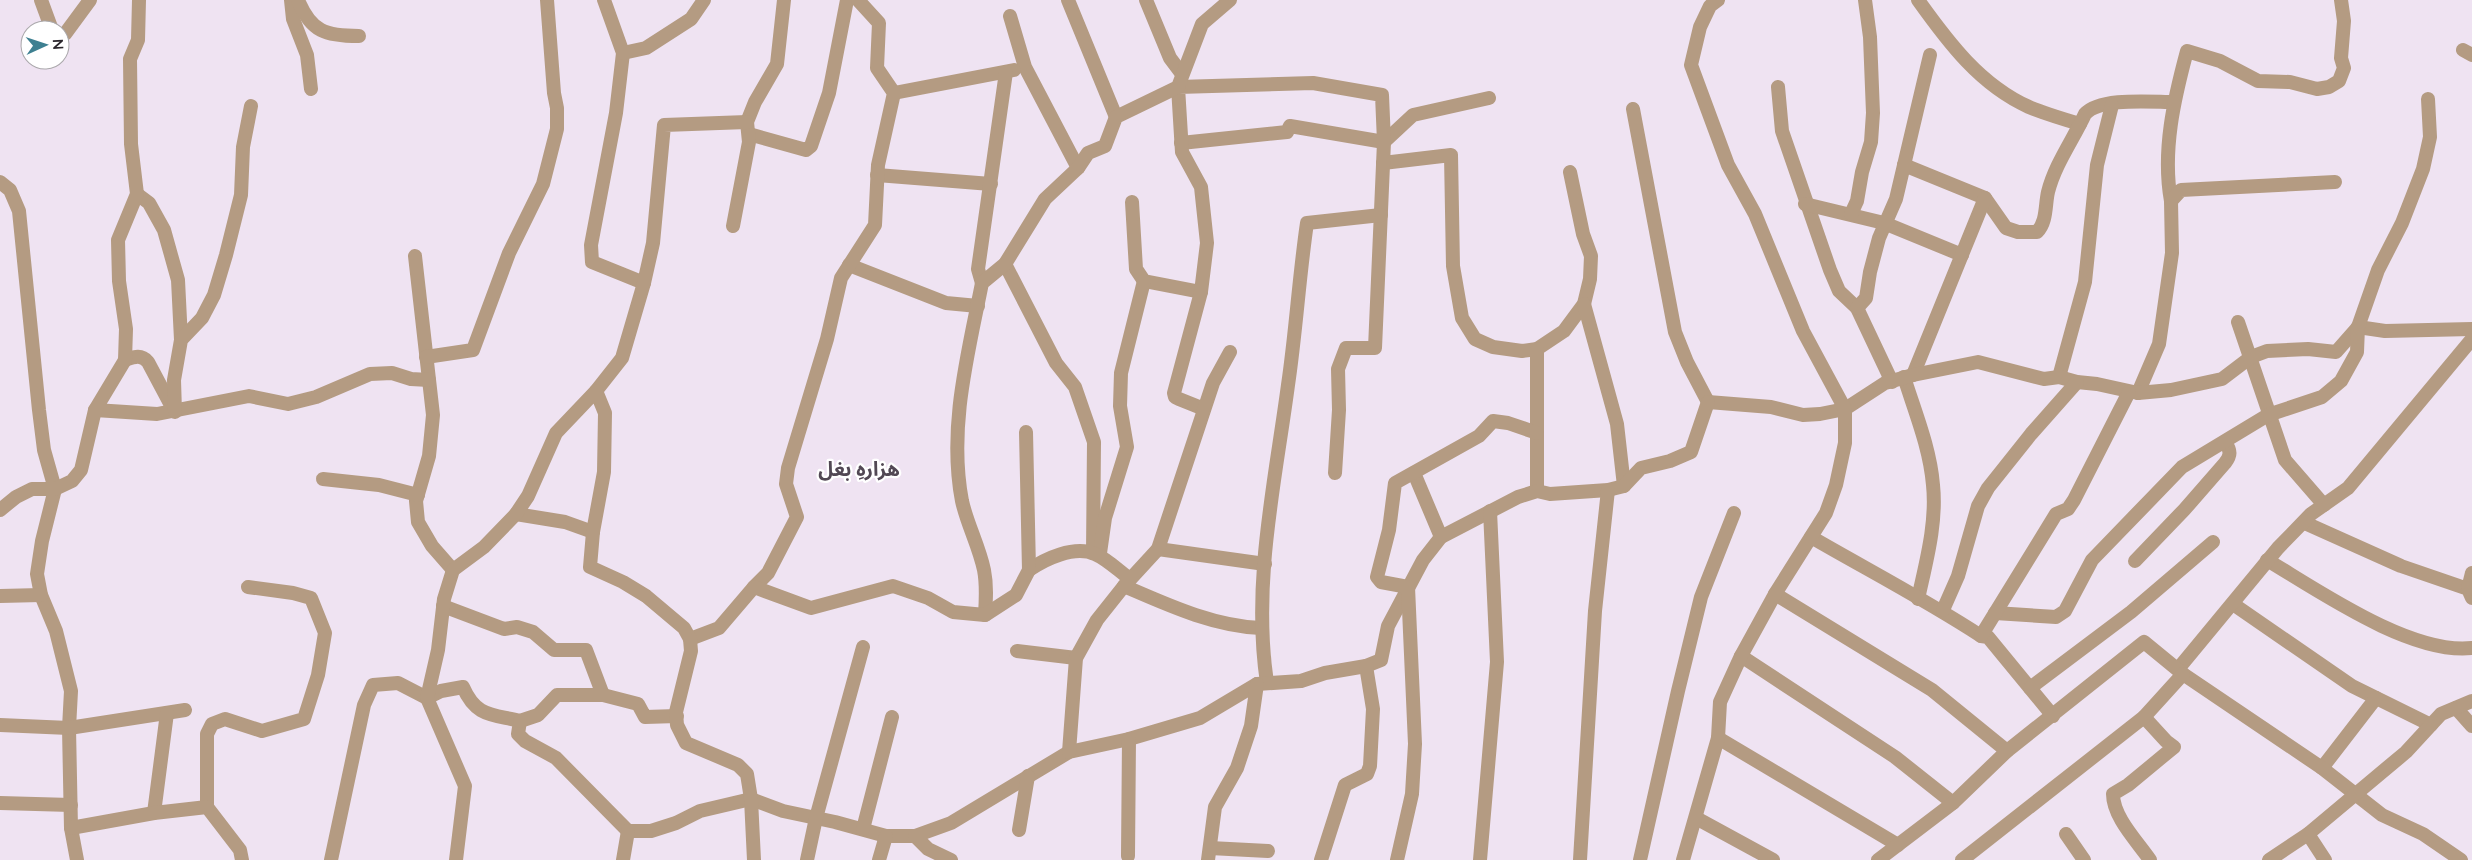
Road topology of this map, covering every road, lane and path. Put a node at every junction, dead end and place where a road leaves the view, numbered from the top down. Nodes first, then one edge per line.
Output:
1 (41, 0) edge
2 (90, 0) edge
3 (139, 0) edge
4 (291, 0) edge
5 (298, 0) edge
6 (547, 0) edge
7 (604, 0) edge
8 (704, 0) edge
9 (784, 0) edge
10 (847, 0) edge
11 (858, 0) edge
12 (1068, 0) edge
13 (1146, 0) edge
14 (1718, 0) edge
15 (1865, 0) edge
16 (1918, 0) edge
17 (2341, 0) edge
18 (1223, 2) edge
19 (1010, 16) dead end
20 (48, 20) edge
21 (70, 28) edge
22 (359, 36) dead end
23 (623, 53) junction
24 (1930, 55) dead end
25 (1024, 68) junction
26 (1006, 72) junction
27 (1180, 81) junction
28 (1778, 87) dead end
29 (311, 89) dead end
30 (894, 92) junction
31 (1488, 98) dead end
32 (2428, 99) dead end
33 (2174, 102) junction
34 (2112, 105) junction
35 (251, 106) dead end
36 (1632, 109) dead end
37 (1116, 116) junction
38 (2080, 124) junction
39 (748, 128) junction
40 (1384, 142) junction
41 (1181, 143) junction
42 (1383, 163) junction
43 (1904, 165) junction
44 (1078, 168) junction
45 (1570, 172) dead end
46 (877, 175) junction
47 (0, 182) edge
48 (2336, 182) dead end
49 (991, 184) junction
50 (137, 194) junction
51 (1985, 198) junction
52 (2171, 201) junction
53 (1132, 202) dead end
54 (1805, 204) junction
55 (1851, 214) junction
56 (1381, 215) junction
57 (1884, 224) junction
58 (733, 226) dead end
59 (1962, 255) junction
60 (415, 256) dead end
61 (1005, 264) junction
62 (849, 265) junction
63 (1144, 281) junction
64 (644, 283) junction
65 (982, 283) junction
66 (1202, 292) junction
67 (1584, 304) junction
68 (978, 306) junction
69 (1857, 308) junction
70 (2238, 322) dead end
71 (2358, 328) junction
72 (2472, 329) edge
73 (2472, 338) edge
74 (181, 340) junction
75 (1537, 349) junction
76 (1230, 352) dead end
77 (2251, 357) junction
78 (426, 358) junction
79 (125, 360) junction
80 (2059, 377) junction
81 (1903, 378) junction
82 (429, 380) junction
83 (2077, 382) junction
84 (596, 391) junction
85 (2134, 393) junction
86 (1708, 402) junction
87 (1204, 409) junction
88 (1845, 409) junction
89 (95, 410) junction
90 (175, 412) junction
91 (2268, 415) junction
92 (1026, 432) dead end
93 (1537, 433) junction
94 (2226, 442) junction
95 (1334, 473) dead end
96 (1414, 473) junction
97 (323, 479) dead end
98 (1624, 486) junction
99 (55, 489) junction
100 (1608, 490) junction
101 (1537, 491) junction
102 (418, 495) junction
103 (2324, 504) junction
104 (0, 510) edge
105 (1490, 510) junction
106 (1734, 513) dead end
107 (516, 514) junction
108 (2304, 523) junction
109 (593, 532) junction
110 (1441, 537) junction
111 (1811, 537) junction
112 (2213, 542) dead end
113 (1158, 550) junction
114 (1096, 554) junction
115 (2267, 560) junction
116 (2135, 561) dead end
117 (1265, 564) junction
118 (453, 570) junction
119 (1028, 570) junction
120 (2472, 573) edge
121 (1126, 583) junction
122 (248, 587) dead end
123 (754, 587) junction
124 (1408, 588) junction
125 (1774, 594) junction
126 (2470, 594) edge
127 (41, 595) junction
128 (0, 596) edge
129 (1918, 599) junction
130 (2233, 604) junction
131 (443, 606) junction
132 (1943, 610) junction
133 (1995, 613) junction
134 (985, 615) junction
135 (1261, 628) junction
136 (1981, 636) junction
137 (690, 639) junction
138 (863, 647) dead end
139 (2472, 648) edge
140 (1016, 651) dead end
141 (1741, 656) junction
142 (1076, 658) junction
143 (1366, 666) junction
144 (2181, 672) junction
145 (1262, 683) junction
146 (2030, 688) junction
147 (603, 695) junction
148 (427, 698) junction
149 (2376, 698) junction
150 (2472, 701) edge
151 (2456, 708) junction
152 (185, 710) dead end
153 (167, 713) junction
154 (677, 716) junction
155 (2053, 716) junction
156 (892, 717) dead end
157 (2144, 717) junction
158 (520, 721) junction
159 (0, 725) edge
160 (2430, 725) junction
161 (2472, 726) edge
162 (69, 728) junction
163 (1718, 738) junction
164 (1129, 739) junction
165 (2007, 751) junction
166 (1069, 752) junction
167 (2322, 768) junction
168 (1028, 776) junction
169 (2357, 793) junction
170 (751, 798) junction
171 (0, 803) edge
172 (1953, 804) junction
173 (71, 805) junction
174 (207, 807) junction
175 (154, 813) junction
176 (816, 818) junction
177 (1696, 818) junction
178 (71, 828) junction
179 (863, 829) junction
180 (1019, 830) dead end
181 (628, 831) junction
182 (2066, 834) dead end
183 (2308, 834) junction
184 (886, 836) junction
185 (915, 836) junction
186 (1898, 846) junction
187 (1268, 851) dead end
188 (1209, 854) edge
189 (1128, 856) dead end
190 (77, 860) edge
191 (242, 860) edge
192 (331, 860) edge
193 (456, 860) edge
194 (623, 860) edge
195 (754, 860) edge
196 (807, 860) edge
197 (879, 860) edge
198 (951, 860) edge
199 (1322, 860) edge
200 (1397, 860) edge
201 (1480, 860) edge
202 (1580, 860) edge
203 (1640, 860) edge
204 (1683, 860) edge
205 (1773, 860) edge
206 (1878, 860) edge
207 (1962, 860) edge
208 (2084, 860) edge
209 (2150, 860) edge
210 (2269, 860) edge
211 (2325, 860) edge
212 (2461, 860) edge

1 - 20 street
2 - 21 street
3 - 50 street
4 - 29 street
5 - 22 street
6 - 78 street
7 - 23 street
8 - 23 street
9 - 39 street
10 - 39 street
11 - 30 street
12 - 37 street
13 - 27 street
14 - 88 street
15 - 55 street
16 - 38 street
17 - 33 street
18 - 27 street
19 - 25 street
23 - 64 street
24 - 43 street
25 - 26 street
25 - 44 street
26 - 30 street
26 - 49 street
27 - 37 street
27 - 40 street
27 - 41 street
28 - 54 street
30 - 46 street
31 - 40 street
32 - 71 street
33 - 34 street
33 - 52 street
34 - 38 street
34 - 80 street
35 - 74 street
36 - 86 street
37 - 44 street
38 - 51 street
39 - 58 street
39 - 64 street
40 - 41 street
40 - 42 street
41 - 66 street
42 - 56 street
42 - 75 street
43 - 51 street
43 - 57 street
44 - 61 street
45 - 67 street
46 - 49 street
46 - 62 street
47 - 99 street
48 - 52 street
49 - 65 street
50 - 74 street
50 - 79 street
51 - 59 street
52 - 85 street
53 - 63 street
54 - 55 street
54 - 69 street
55 - 57 street
56 - 95 street
56 - 117 street
57 - 59 street
57 - 69 street
59 - 81 street
60 - 78 street
61 - 65 street
61 - 114 street
62 - 68 street
62 - 123 street
63 - 66 street
63 - 114 street
64 - 84 street
65 - 68 street
66 - 87 street
67 - 75 street
67 - 98 street
68 - 134 street
69 - 81 street
70 - 77 street
71 - 72 street
71 - 77 street
71 - 91 street
73 - 103 street
74 - 90 street
75 - 93 street
76 - 87 street
77 - 85 street
77 - 91 street
78 - 82 street
79 - 89 street
79 - 90 street
80 - 81 street
80 - 83 street
81 - 88 street
81 - 129 street
82 - 90 street
82 - 102 street
83 - 85 street
83 - 132 street
84 - 107 street
84 - 109 street
85 - 133 street
86 - 88 street
86 - 98 street
87 - 113 street
88 - 111 street
89 - 90 street
89 - 99 street
91 - 94 street
91 - 103 street
92 - 119 street
93 - 96 street
93 - 101 street
94 - 116 street
94 - 133 street
96 - 110 street
96 - 124 street
97 - 102 street
98 - 100 street
99 - 104 street
99 - 127 street
100 - 101 street
100 - 202 street
101 - 105 street
102 - 118 street
103 - 108 street
105 - 110 street
105 - 201 street
106 - 203 street
107 - 109 street
107 - 118 street
108 - 115 street
108 - 126 street
109 - 137 street
110 - 124 street
111 - 125 street
111 - 129 street
112 - 146 street
113 - 117 street
113 - 121 street
114 - 119 street
114 - 121 street
115 - 130 street
115 - 139 street
117 - 135 street
118 - 131 street
119 - 134 street
120 - 126 street
121 - 135 street
121 - 142 street
122 - 174 street
123 - 134 street
123 - 137 street
124 - 143 street
124 - 200 street
125 - 141 street
125 - 165 street
127 - 128 street
127 - 162 street
129 - 132 street
130 - 144 street
130 - 149 street
131 - 147 street
131 - 148 street
132 - 136 street
133 - 136 street
135 - 145 street
136 - 146 street
137 - 154 street
138 - 176 street
140 - 142 street
141 - 163 street
141 - 172 street
142 - 166 street
143 - 145 street
143 - 199 street
144 - 155 street
144 - 157 street
144 - 167 street
145 - 164 street
145 - 188 street
146 - 155 street
147 - 154 street
147 - 158 street
148 - 158 street
148 - 192 street
148 - 193 street
149 - 160 street
149 - 167 street
150 - 151 street
151 - 160 street
151 - 161 street
152 - 153 street
153 - 162 street
153 - 175 street
154 - 170 street
155 - 165 street
156 - 179 street
157 - 207 street
157 - 209 street
158 - 181 street
159 - 162 street
160 - 169 street
162 - 173 street
163 - 177 street
163 - 186 street
164 - 166 street
164 - 189 street
165 - 172 street
166 - 168 street
167 - 169 street
168 - 180 street
168 - 185 street
169 - 183 street
169 - 212 street
170 - 176 street
170 - 181 street
170 - 195 street
171 - 173 street
172 - 186 street
173 - 178 street
174 - 175 street
174 - 191 street
175 - 178 street
176 - 179 street
176 - 196 street
177 - 204 street
177 - 205 street
178 - 190 street
179 - 184 street
181 - 194 street
182 - 208 street
183 - 210 street
183 - 211 street
184 - 185 street
184 - 197 street
185 - 198 street
186 - 206 street
187 - 188 street

